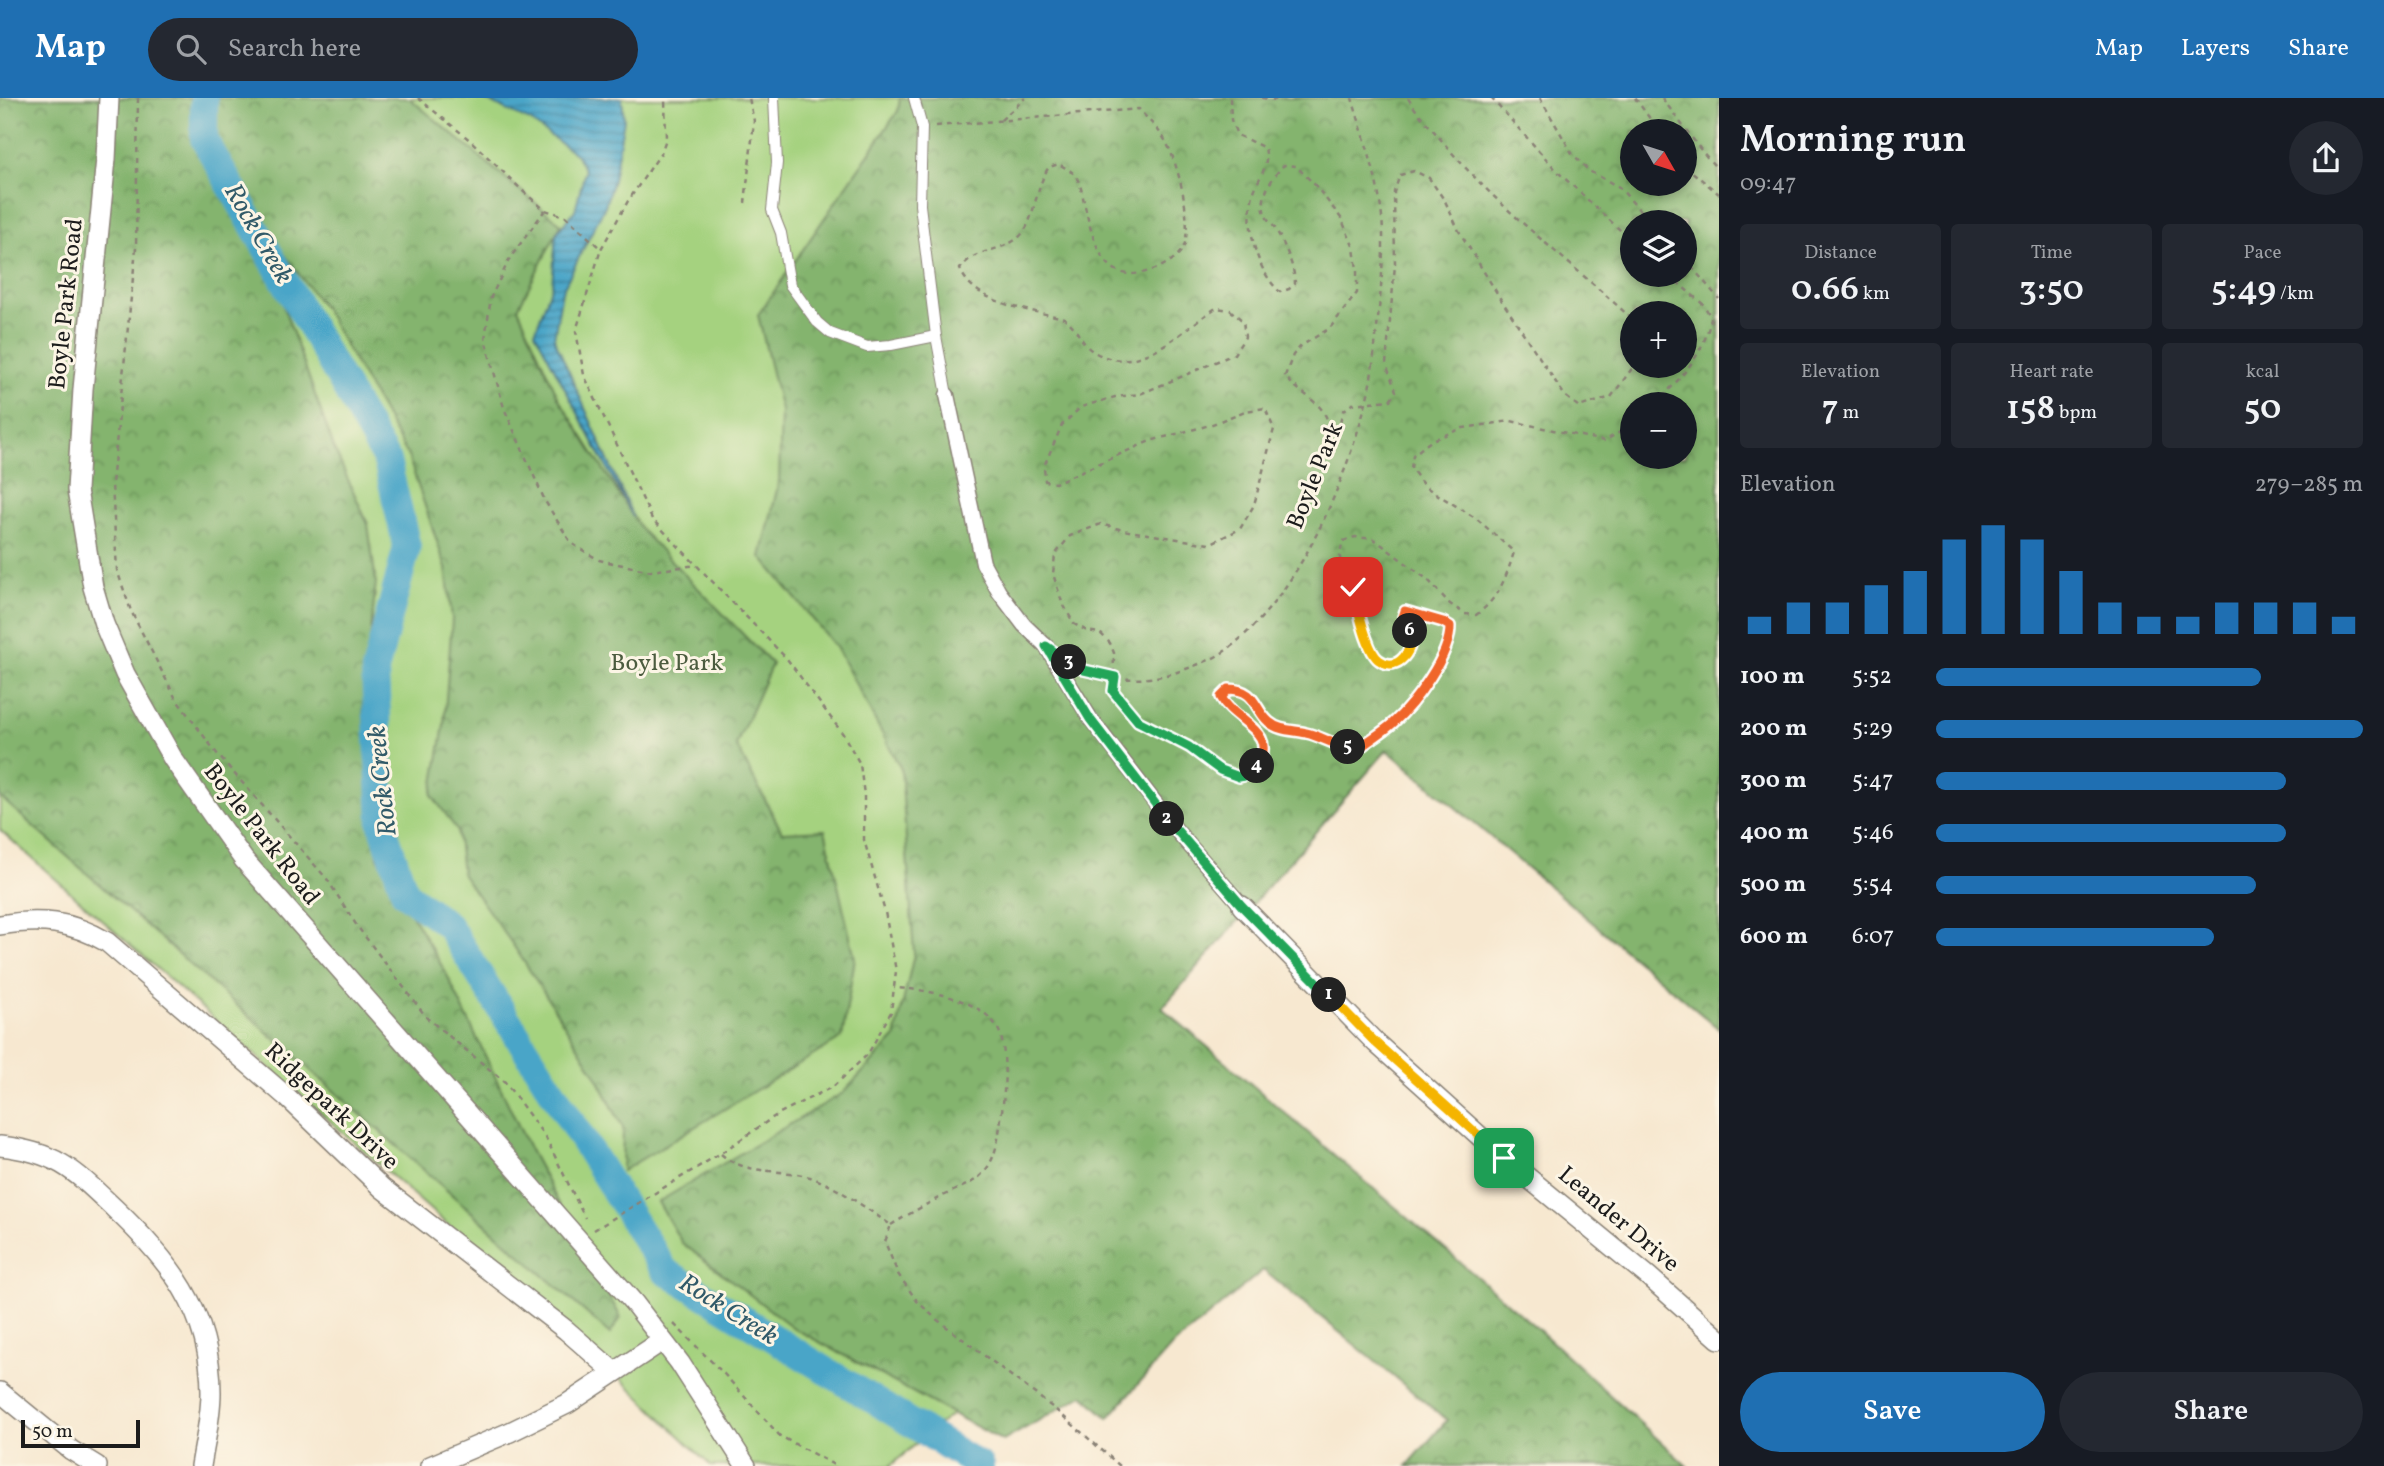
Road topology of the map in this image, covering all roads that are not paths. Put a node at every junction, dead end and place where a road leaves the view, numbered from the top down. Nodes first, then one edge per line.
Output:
1 (109, 98) edge
2 (774, 98) edge
3 (915, 98) edge
4 (936, 336) junction
5 (947, 395) joint
6 (1242, 906) joint
7 (0, 925) edge
8 (0, 1146) edge
9 (1719, 1339) edge
10 (662, 1341) junction
11 (613, 1371) junction
12 (0, 1392) edge
13 (97, 1466) edge
14 (201, 1466) edge
15 (430, 1466) edge
16 (746, 1466) edge

1 - 10 street, Boyle Park Road
2 - 4 lane
3 - 4 lane
4 - 5 lane
5 - 6 street
6 - 9 street, Leander Drive
7 - 11 street, Ridgepark Drive
8 - 14 street
10 - 11 street
10 - 16 street, Boyle Park Road
11 - 15 street
12 - 13 street

